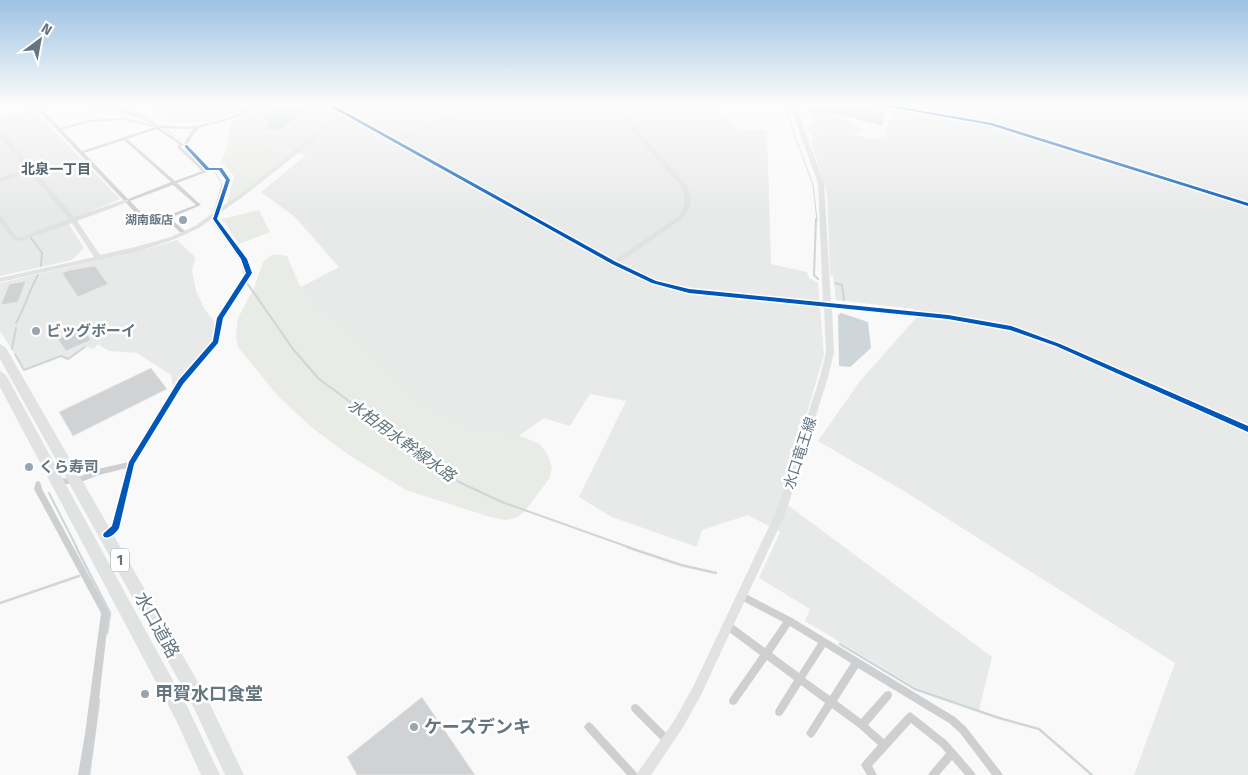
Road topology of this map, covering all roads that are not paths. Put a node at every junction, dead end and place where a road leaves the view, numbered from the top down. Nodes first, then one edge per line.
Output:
1 (5, 139) edge
2 (67, 139) edge
3 (125, 139) joint
4 (175, 139) edge
5 (188, 139) edge
6 (311, 139) edge
7 (390, 139) edge
8 (402, 139) edge
9 (643, 139) edge
10 (805, 139) edge
11 (1039, 139) edge
12 (395, 142) junction
13 (184, 147) junction
14 (81, 154) junction
15 (31, 170) junction
16 (0, 180) edge
17 (174, 182) junction
18 (126, 201) junction
19 (1248, 205) edge
20 (216, 215) junction
21 (0, 218) edge
22 (167, 218) junction
23 (73, 220) junction
24 (184, 233) junction
25 (98, 257) junction
26 (614, 263) junction
27 (0, 280) edge
28 (827, 305) junction
29 (0, 348) edge
30 (0, 375) edge
31 (1248, 429) edge
32 (131, 464) junction
33 (56, 481) junction
34 (76, 481) junction
35 (38, 484) dead end
36 (107, 535) junction
37 (742, 596) junction
38 (789, 621) junction
39 (728, 626) junction
40 (823, 642) junction
41 (766, 653) junction
42 (856, 663) junction
43 (800, 678) junction
44 (888, 695) dead end
45 (733, 701) dead end
46 (831, 701) junction
47 (636, 708) dead end
48 (779, 712) dead end
49 (862, 725) junction
50 (589, 727) dead end
51 (811, 733) dead end
52 (668, 741) junction
53 (884, 745) junction
54 (952, 753) junction
55 (83, 775) edge
56 (211, 775) edge
57 (235, 775) edge
58 (633, 775) edge
59 (643, 775) edge
60 (872, 775) edge
61 (933, 775) edge
62 (971, 775) edge
63 (998, 775) edge

1 - 15 street
2 - 14 street
3 - 14 street
3 - 17 street
4 - 13 street
5 - 13 street
6 - 20 street
7 - 12 street
8 - 12 street
9 - 26 street
10 - 28 street, 水口竜王線
11 - 19 street
12 - 26 street
13 - 17 street
13 - 20 street
14 - 18 street
15 - 16 street
15 - 23 street
17 - 18 street
17 - 22 street
18 - 22 street
18 - 23 street
20 - 24 street
20 - 32 street
21 - 23 street
22 - 24 street
23 - 25 street
24 - 25 street
25 - 27 street
26 - 28 street
28 - 31 street
28 - 37 street, 水口竜王線
29 - 34 highway, 水口道路 / 1
30 - 33 highway, 水口道路 / 1
32 - 34 street
32 - 36 street
33 - 34 street
33 - 56 highway, 水口道路 / 1
34 - 36 highway, 水口道路 / 1
35 - 55 street
36 - 57 highway, 水口道路 / 1
37 - 38 street
37 - 39 street, 水口竜王線
38 - 40 street
38 - 41 street
39 - 41 street
39 - 52 street, 水口竜王線
40 - 42 street
40 - 43 street
41 - 43 street
41 - 45 street
42 - 46 street
42 - 63 street
43 - 46 street
43 - 48 street
44 - 49 street
46 - 49 street
46 - 51 street
47 - 52 street
49 - 53 street
50 - 58 street
52 - 59 street, 水口竜王線
53 - 54 street
53 - 60 street
54 - 61 street
54 - 62 street

